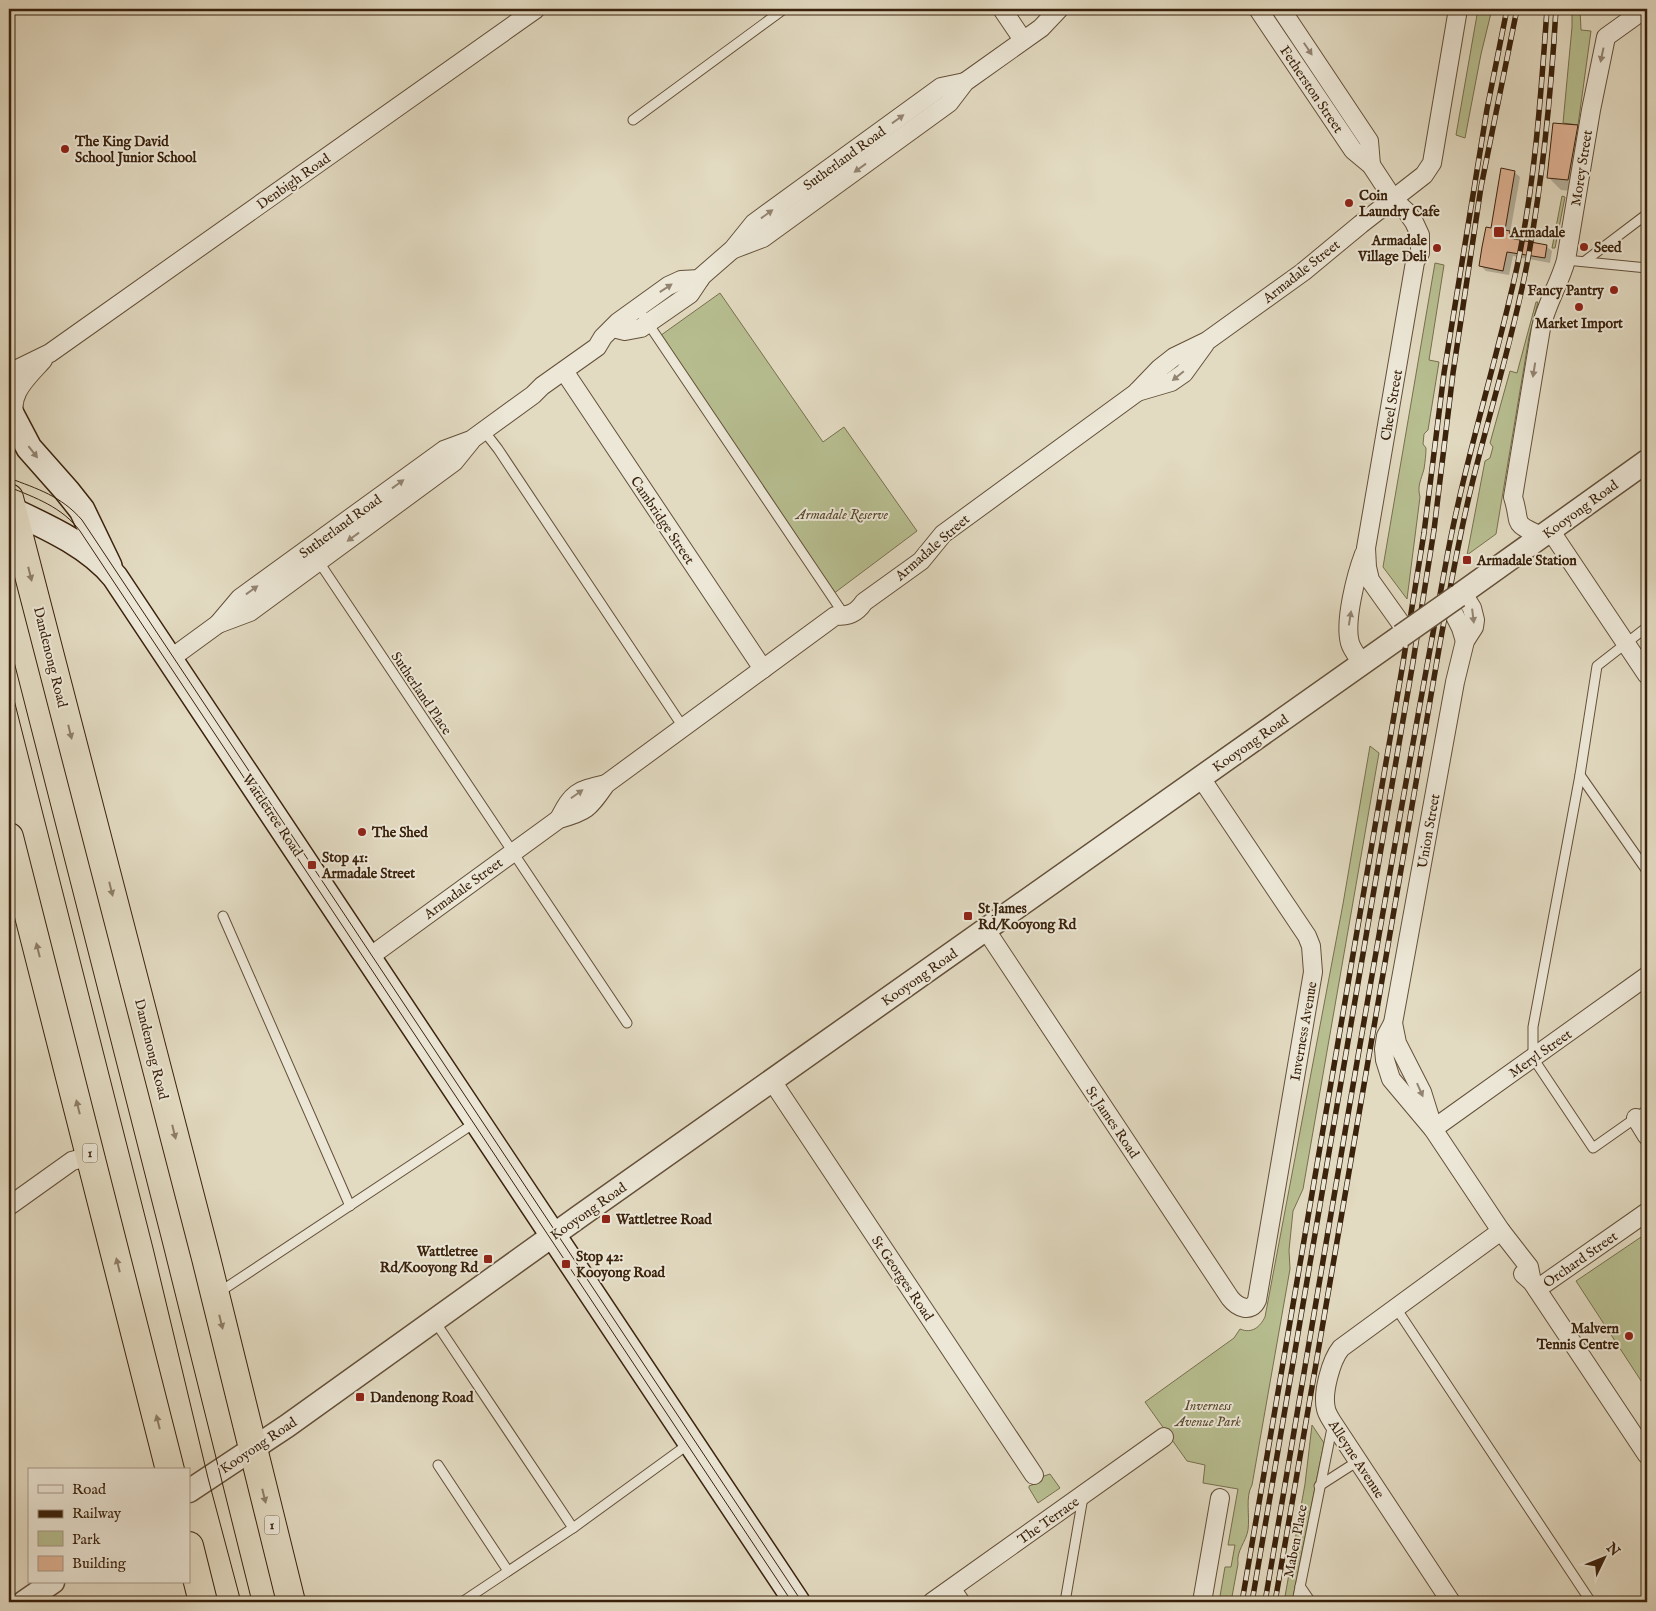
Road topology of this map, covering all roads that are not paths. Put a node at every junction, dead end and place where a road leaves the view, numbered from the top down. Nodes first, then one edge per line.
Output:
1 (536, 9) edge
2 (784, 9) edge
3 (1002, 9) edge
4 (1059, 9) edge
5 (1281, 9) edge
6 (1458, 9) edge
7 (1645, 9) edge
8 (1261, 14) edge
9 (1291, 24) junction
10 (1275, 35) junction
11 (1023, 40) junction
12 (1331, 84) junction
13 (1315, 94) junction
14 (633, 120) dead end
15 (1371, 165) junction
16 (1394, 200) junction
17 (1647, 214) edge
18 (1566, 260) junction
19 (1585, 261) junction
20 (1647, 268) edge
21 (700, 279) junction
22 (637, 307) junction
23 (648, 324) junction
24 (613, 328) junction
25 (50, 353) junction
26 (564, 371) junction
27 (9, 373) edge
28 (14, 420) edge
29 (478, 436) junction
30 (1647, 461) edge
31 (10, 506) edge
32 (1546, 533) junction
33 (1366, 548) junction
34 (314, 555) junction
35 (115, 577) junction
36 (1458, 601) junction
37 (845, 616) junction
38 (1647, 627) edge
39 (1404, 631) junction
40 (1465, 641) junction
41 (1625, 642) junction
42 (170, 659) junction
43 (1362, 663) junction
44 (763, 669) junction
45 (1647, 675) edge
46 (683, 727) junction
47 (1580, 775) junction
48 (1201, 778) junction
49 (9, 836) edge
50 (513, 852) junction
51 (1647, 871) edge
52 (18, 907) edge
53 (223, 916) dead end
54 (986, 930) junction
55 (368, 958) junction
56 (1647, 976) edge
57 (627, 1023) dead end
58 (1533, 1058) junction
59 (772, 1081) junction
60 (1642, 1114) edge
61 (476, 1122) junction
62 (1433, 1129) junction
63 (1647, 1136) edge
64 (90, 1156) junction
65 (9, 1206) edge
66 (350, 1206) junction
67 (1647, 1212) edge
68 (552, 1236) junction
69 (1504, 1236) junction
70 (1535, 1286) junction
71 (215, 1295) junction
72 (1247, 1308) joint
73 (1396, 1308) junction
74 (434, 1320) junction
75 (1332, 1423) junction
76 (1164, 1437) dead end
77 (690, 1442) junction
78 (252, 1449) junction
79 (1647, 1455) edge
80 (1358, 1461) junction
81 (438, 1465) dead end
82 (169, 1468) edge
83 (1034, 1475) dead end
84 (1319, 1486) junction
85 (190, 1490) edge
86 (1083, 1495) junction
87 (1220, 1498) dead end
88 (573, 1528) junction
89 (190, 1550) edge
90 (508, 1571) junction
91 (50, 1584) edge
92 (955, 1586) junction
93 (1300, 1586) junction
94 (24, 1602) edge
95 (203, 1602) edge
96 (291, 1602) edge
97 (462, 1602) edge
98 (797, 1602) edge
99 (932, 1602) edge
100 (966, 1602) edge
101 (1065, 1602) edge
102 (1202, 1602) edge
103 (1297, 1602) edge
104 (1311, 1602) edge
105 (1451, 1602) edge
106 (1591, 1602) edge

1 - 25 street, Denbigh Road
2 - 14 lane
3 - 11 street
4 - 11 street, Sutherland Road
5 - 8 street
5 - 9 street, Fetherston Street
6 - 16 street
7 -> 18 street, Morey Street
8 - 10 street, Fetherston Street
9 - 10 street
9 -> 12 street, Fetherston Street
10 - 13 street, Fetherston Street
11 - 21 street, Sutherland Road
12 - 13 street
12 - 15 street, Fetherston Street
13 - 15 street, Fetherston Street
15 - 16 street, Fetherston Street
16 - 33 street, Cheel Street
16 - 37 street, Armadale Street
17 - 19 lane
18 - 19 lane
18 -> 32 street, Morey Street
19 - 20 lane
22 -> 21 street, Sutherland Road
21 - 23 street, Sutherland Road
22 - 23 lane
22 - 24 street, Sutherland Road
23 - 24 street, Sutherland Road
23 - 37 lane
24 - 26 street, Sutherland Road
25 - 27 street, Denbigh Road
25 - 28 street, Denbigh Road
26 - 29 street, Sutherland Road
26 - 44 street, Cambridge Street
28 -> 35 main road, Wattletree Road
29 - 34 street, Sutherland Road
29 - 46 lane
30 - 32 street, Kooyong Road
31 - 35 main road, Wattletree Road
31 -> 71 highway, Dandenong Road / 1
32 - 36 street, Kooyong Road
32 - 41 street
33 - 39 street, Cheel Street
43 -> 33 street, Cheel Street
34 - 42 street, Sutherland Road
34 - 50 lane, Sutherland Place
35 - 42 main road, Wattletree Road
36 - 39 street, Kooyong Road, bridge
36 - 40 street
36 -> 40 street, Union Street
37 - 44 street, Armadale Street
38 - 41 lane
39 - 43 street, Kooyong Road
40 - 62 street, Union Street
41 - 45 street
41 - 47 lane
42 - 55 main road, Wattletree Road
43 - 48 street, Kooyong Road
44 - 46 street, Armadale Street
46 - 50 street, Armadale Street
47 - 51 lane
47 - 58 lane
48 - 54 street, Kooyong Road
48 - 72 street, Inverness Avenue
49 - 52 highway, 1
50 - 55 street, Armadale Street
50 - 57 lane, Sutherland Place
64 -> 52 highway, 1
53 - 66 lane
54 - 59 street, Kooyong Road
54 - 72 street, St James Road
55 - 61 main road, Wattletree Road
56 - 58 street, Meryl Street
58 - 60 lane
58 - 62 street, Meryl Street
59 - 68 street, Kooyong Road
59 - 83 street, St Georges Road
60 - 63 street
61 - 66 lane
61 - 68 main road, Wattletree Road
62 - 69 street, Union Street
64 - 65 street
82 -> 64 highway, 1
66 - 71 lane
67 - 70 street, Orchard Street
68 - 74 street, Kooyong Road
68 - 77 main road, Wattletree Road
69 - 70 street, Union Street
69 - 73 street, Alleyne Avenue
70 - 79 street, Union Street
71 -> 78 highway, Dandenong Road / 1
73 - 75 street, Alleyne Avenue
73 - 106 lane
74 - 78 street, Kooyong Road
74 - 88 lane
75 - 80 street, Alleyne Avenue
75 - 84 lane, Maben Place
76 - 86 street, The Terrace
77 - 88 lane
77 - 98 main road, Wattletree Road
78 - 85 street, Kooyong Road
78 -> 96 highway, Dandenong Road / 1
80 - 84 lane
80 - 105 street, Alleyne Avenue
81 - 90 lane
84 - 93 lane, Maben Place
86 - 92 street, The Terrace
86 - 101 lane
87 - 102 street
88 - 90 lane
89 - 95 highway
90 - 97 lane
91 - 94 street
92 - 99 street, The Terrace
92 - 100 lane
93 - 103 lane, Maben Place
93 - 104 lane

